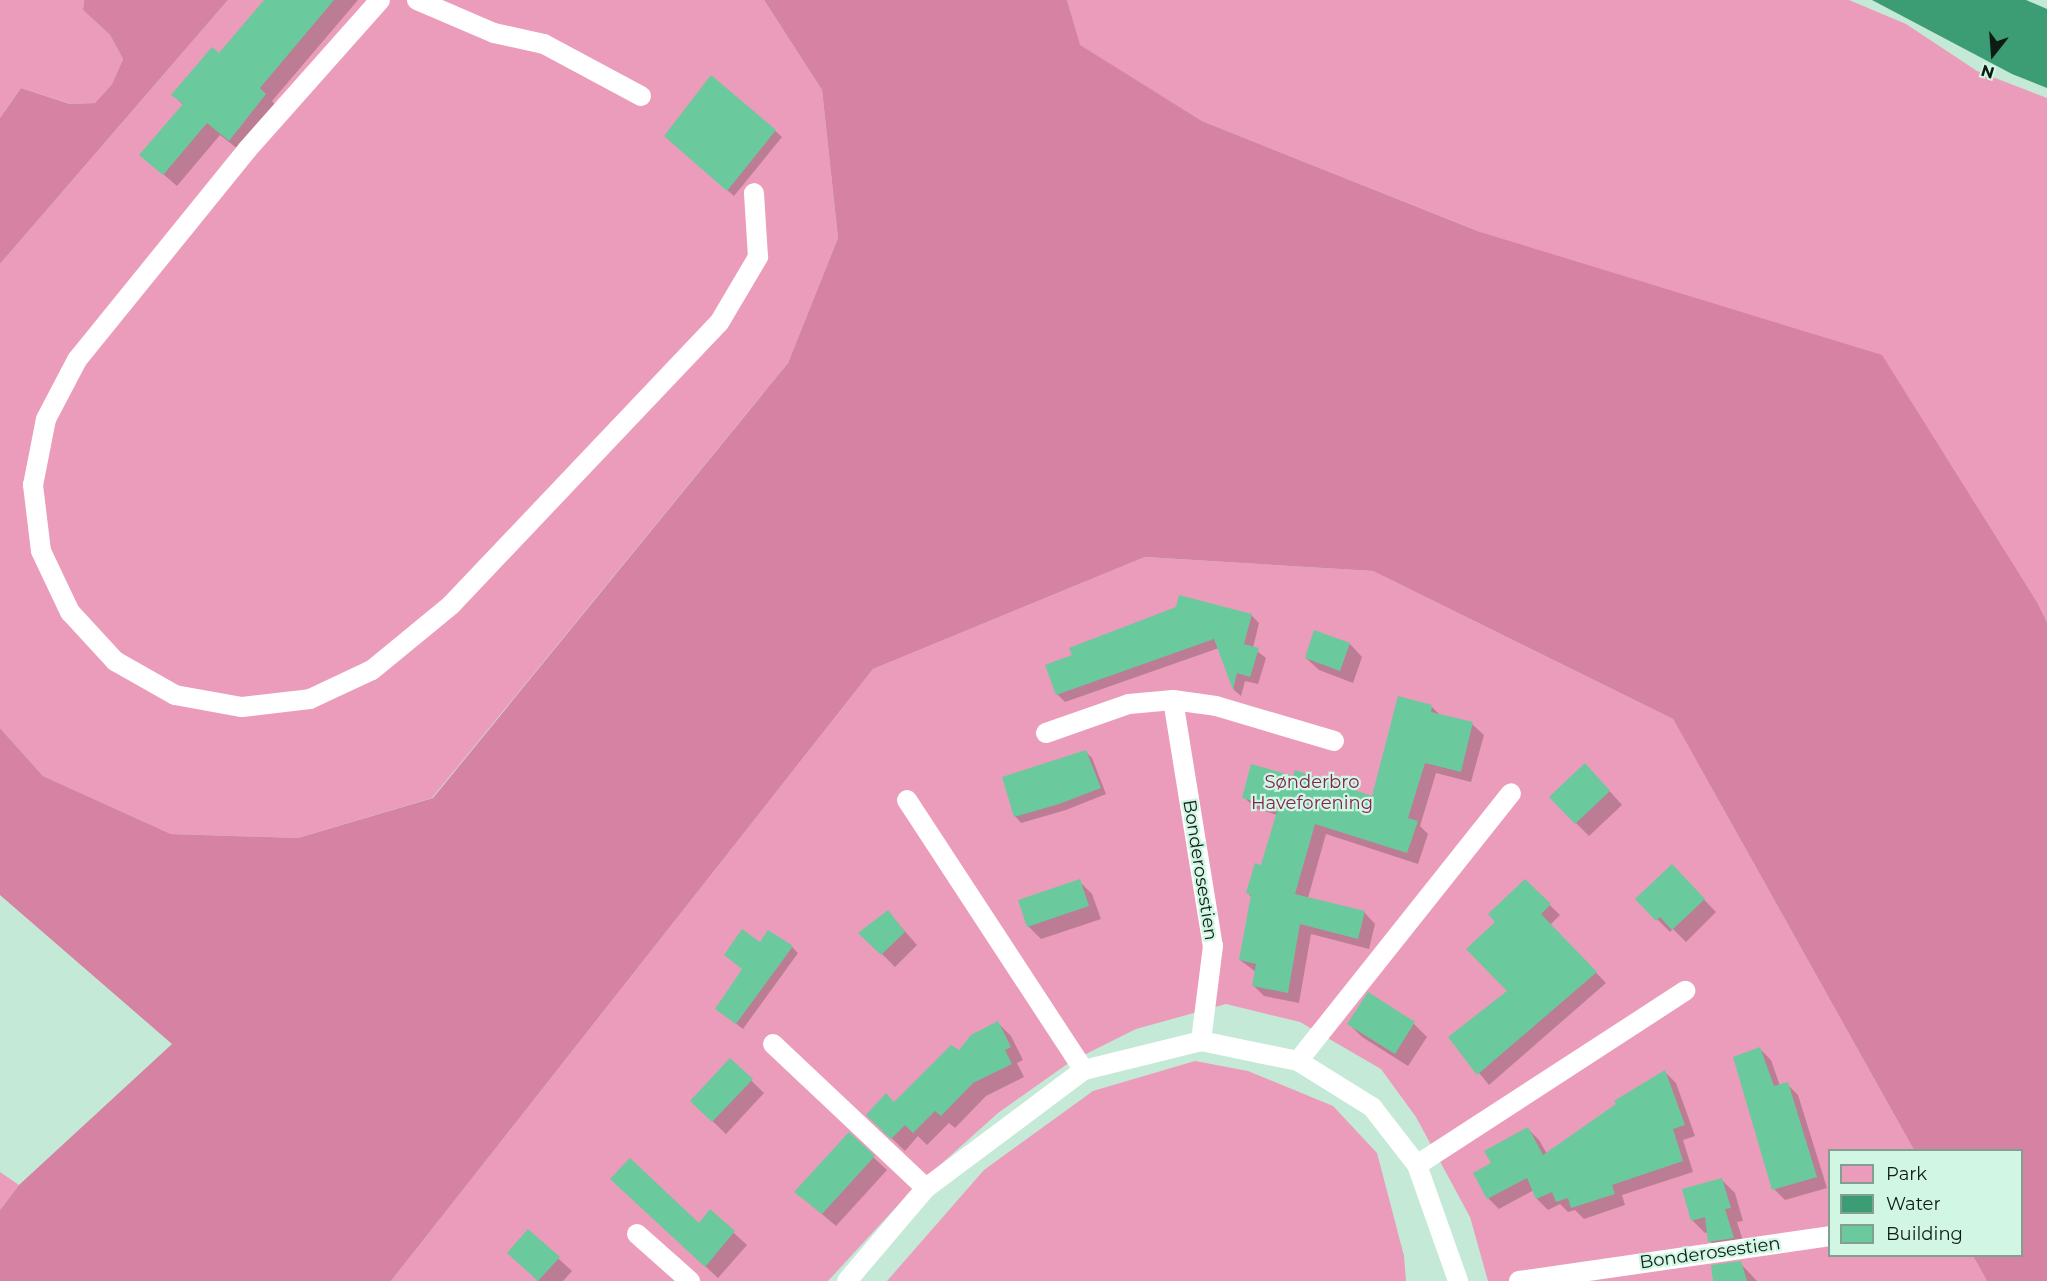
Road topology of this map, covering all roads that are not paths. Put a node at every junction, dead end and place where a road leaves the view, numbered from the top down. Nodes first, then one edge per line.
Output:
1 (380, 0) edge
2 (417, 0) edge
3 (642, 96) dead end
4 (754, 193) dead end
5 (1173, 700) junction
6 (1046, 733) dead end
7 (1334, 741) dead end
8 (1511, 793) dead end
9 (907, 800) dead end
10 (1685, 992) dead end
11 (1201, 1041) junction
12 (773, 1044) dead end
13 (1298, 1061) junction
14 (1084, 1070) junction
15 (1417, 1165) junction
16 (926, 1188) junction
17 (637, 1234) dead end
18 (1828, 1236) edge
19 (690, 1281) edge
20 (847, 1281) edge
21 (1458, 1281) edge
22 (1519, 1281) edge

1 - 4 lane
2 - 3 lane
5 - 6 lane
5 - 7 lane
5 - 11 lane, Bonderosestien
8 - 13 lane
9 - 14 lane
10 - 15 lane
11 - 13 lane
11 - 14 lane
12 - 16 lane
13 - 15 lane
14 - 16 lane
15 - 21 lane
16 - 20 lane
17 - 19 lane
18 - 22 lane, Bonderosestien

